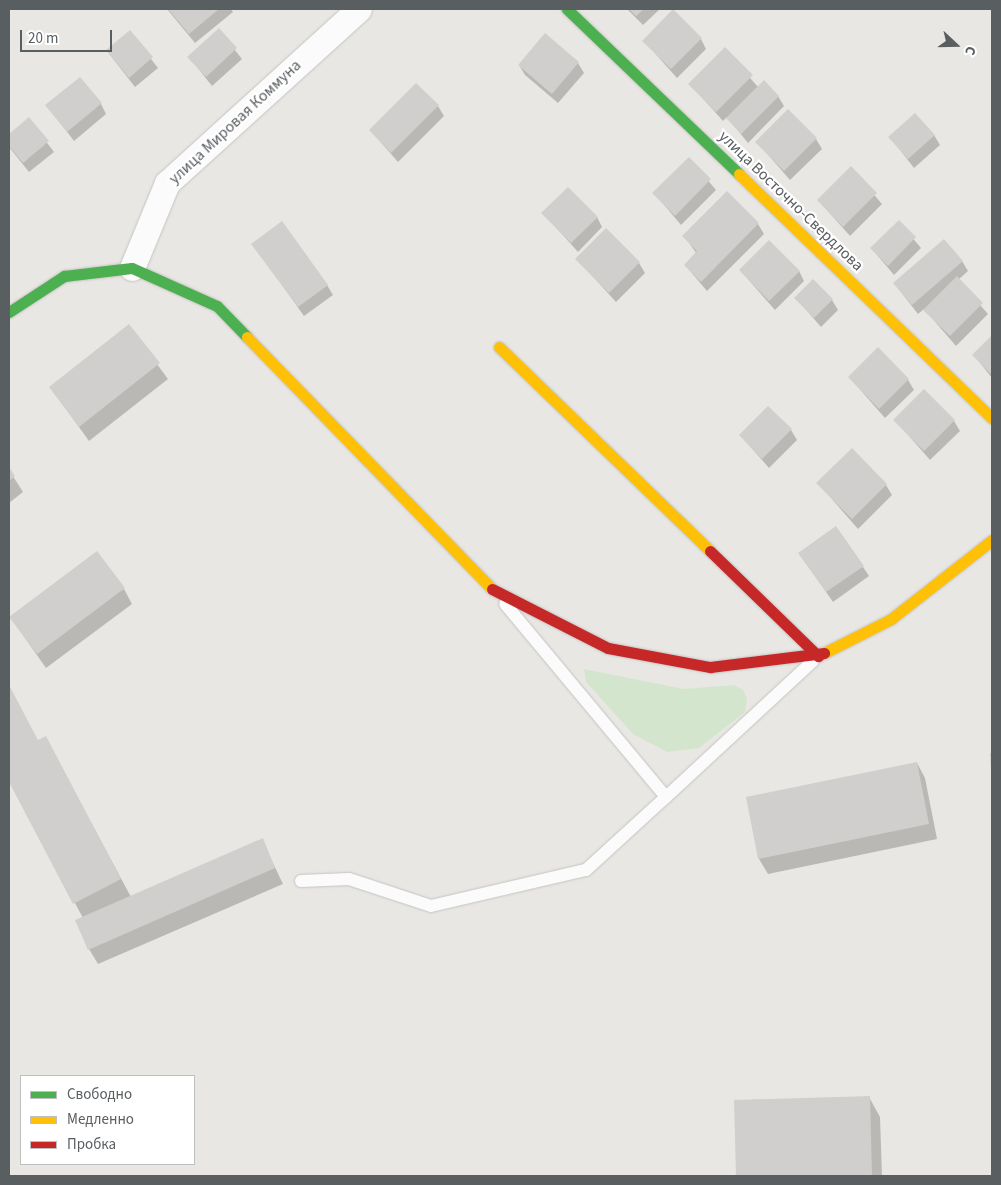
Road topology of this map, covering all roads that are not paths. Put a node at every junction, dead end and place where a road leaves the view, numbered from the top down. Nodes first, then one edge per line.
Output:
1 (359, 9) edge
2 (567, 9) edge
3 (132, 268) junction
4 (9, 312) edge
5 (499, 347) dead end
6 (992, 418) edge
7 (992, 540) edge
8 (492, 589) junction
9 (818, 656) junction
10 (666, 797) junction
11 (301, 881) dead end

1 - 3 street, улица Мировая Коммуна
2 - 6 main road, улица Восточно-Свердлова
3 - 4 main road
3 - 8 main road
5 - 9 main road
7 - 9 main road
8 - 9 main road
8 - 10 lane
9 - 10 lane
10 - 11 lane

